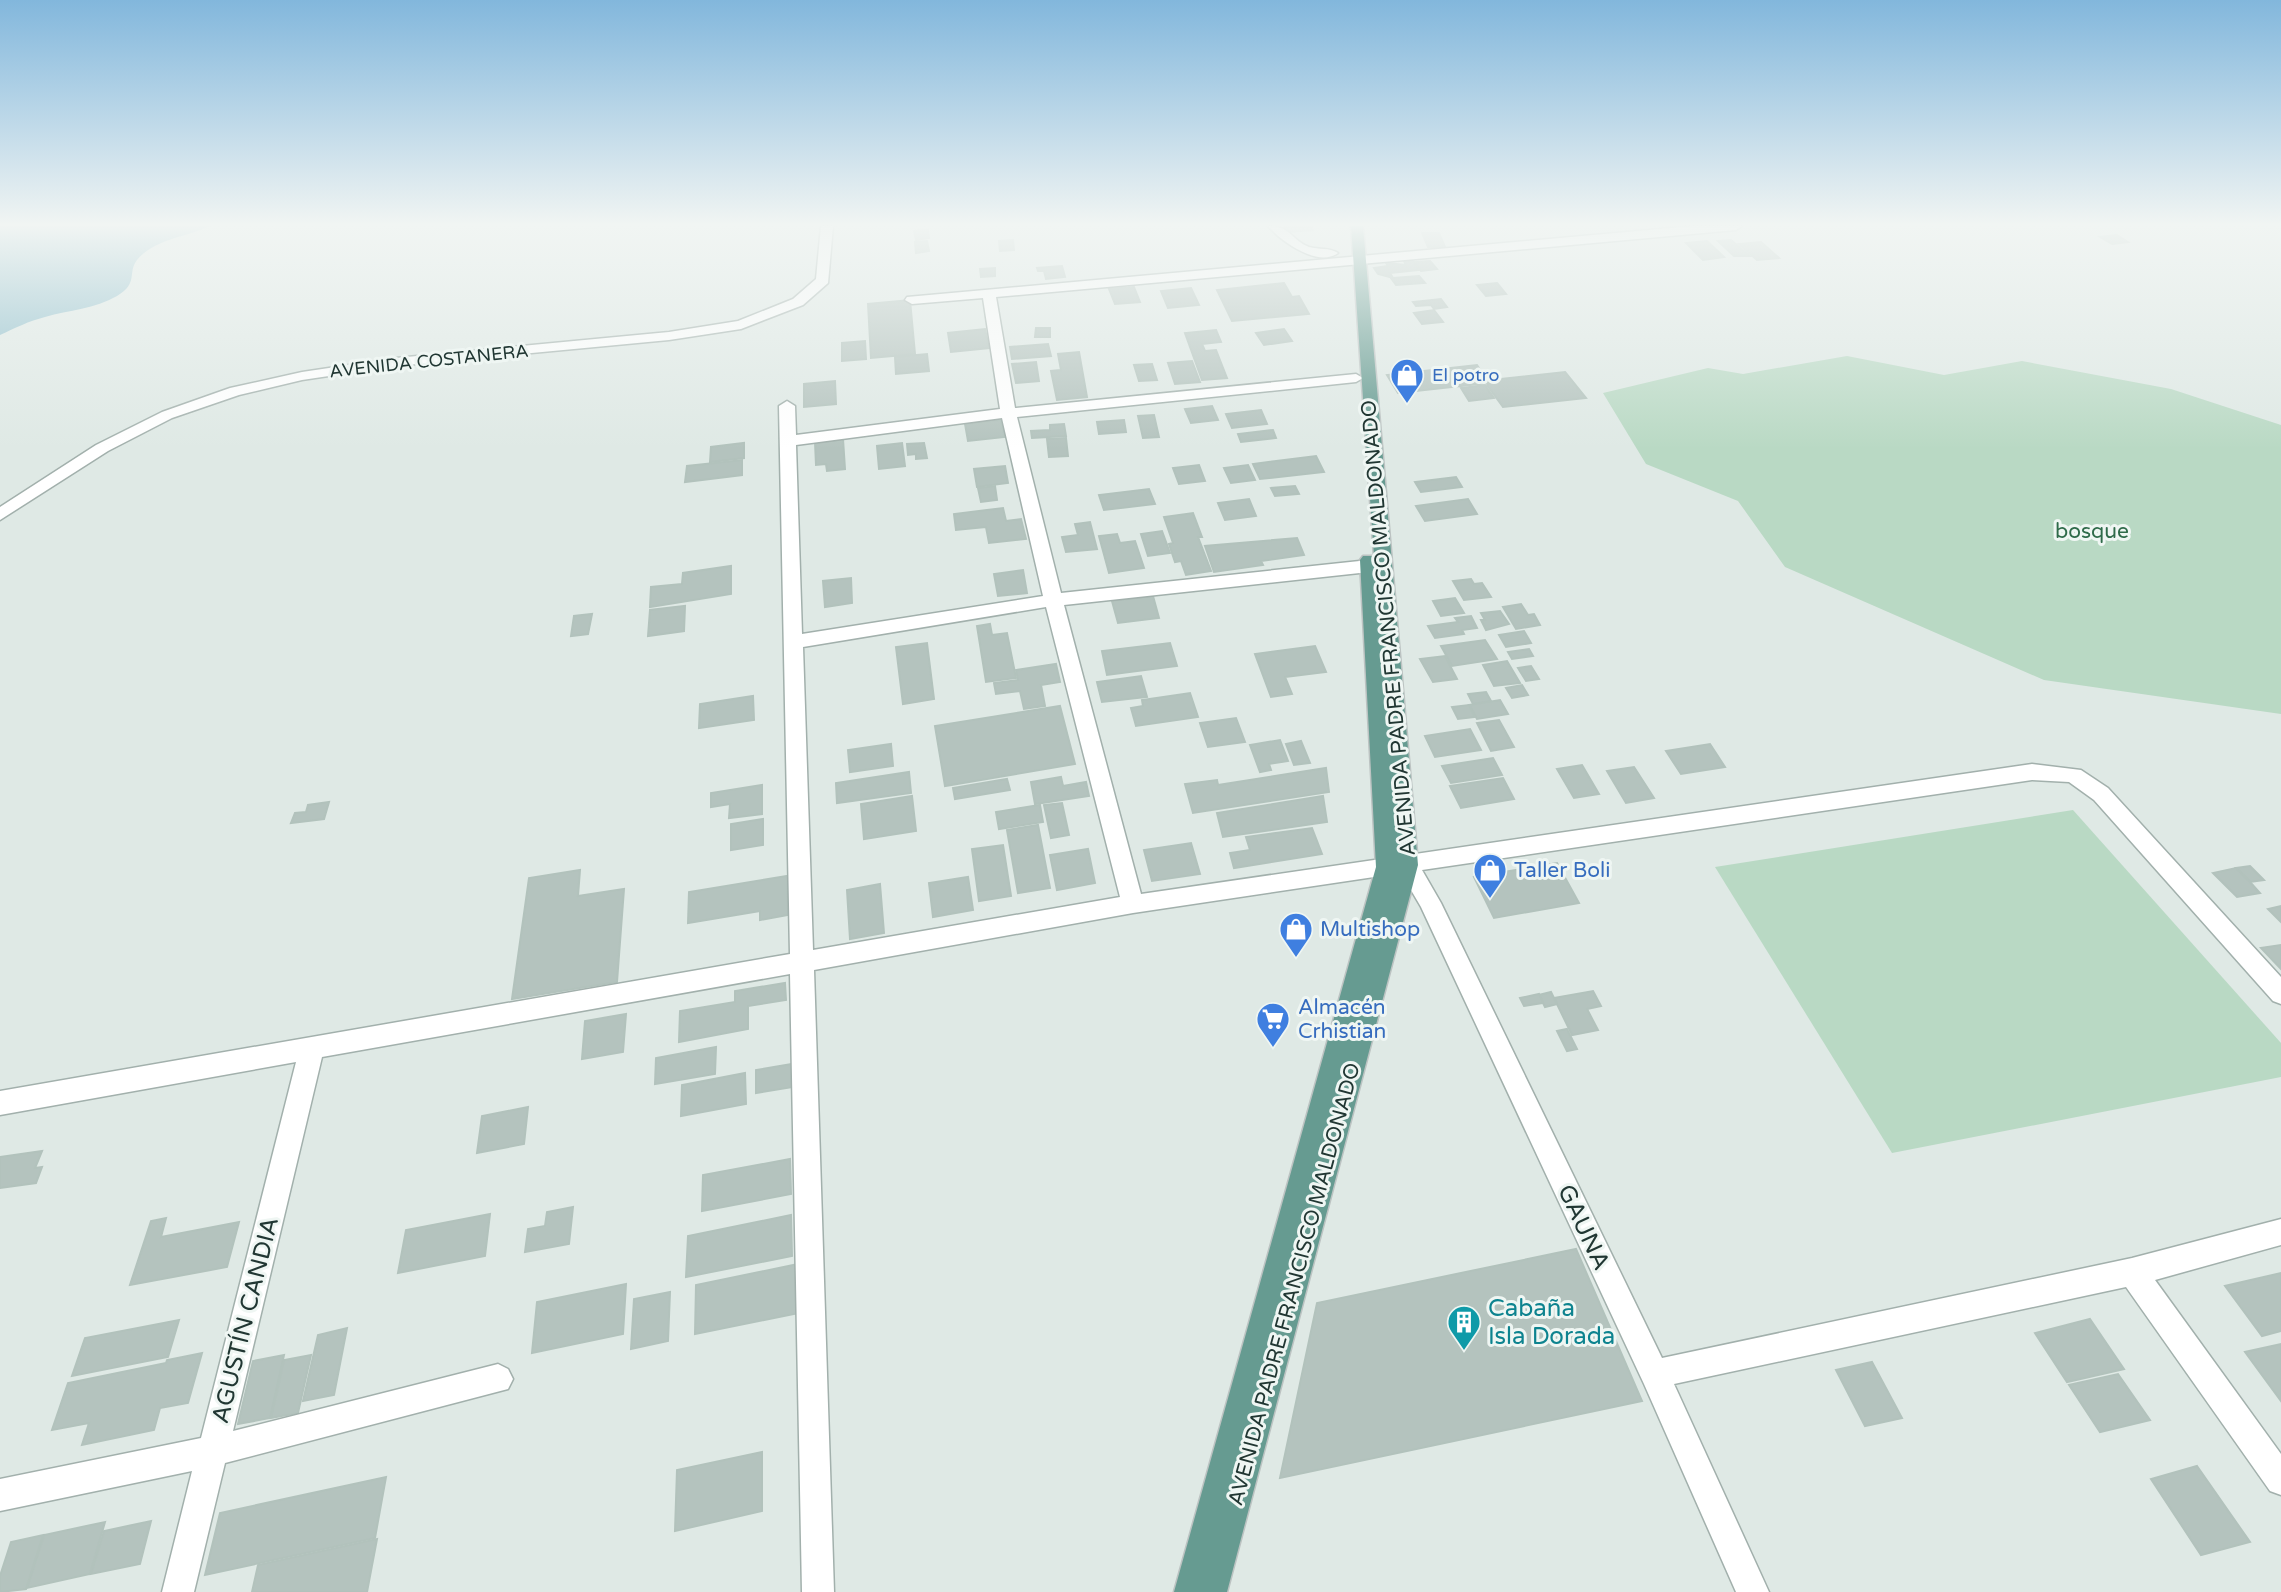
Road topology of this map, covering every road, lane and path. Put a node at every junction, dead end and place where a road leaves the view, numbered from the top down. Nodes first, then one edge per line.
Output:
1 (800, 300) edge
2 (990, 300) edge
3 (1353, 300) edge
4 (1354, 300) edge
5 (1356, 378) junction
6 (787, 406) dead end
7 (1008, 413) junction
8 (788, 441) junction
9 (0, 515) edge
10 (1369, 566) junction
11 (1052, 600) junction
12 (793, 642) junction
13 (1397, 866) junction
14 (1133, 904) junction
15 (800, 962) junction
16 (2281, 993) edge
17 (312, 1048) junction
18 (0, 1102) edge
19 (2281, 1232) edge
20 (2132, 1272) junction
21 (1654, 1374) junction
22 (498, 1380) dead end
23 (212, 1451) junction
24 (2281, 1480) edge
25 (0, 1495) edge
26 (178, 1592) edge
27 (818, 1592) edge
28 (1191, 1592) edge
29 (1211, 1592) edge
30 (1753, 1592) edge

1 - 9 street, AVENIDA COSTANERA
2 - 7 street
3 - 5 main road, AVENIDA PADRE FRANCISCO MALDONADO
4 - 13 main road, AVENIDA PADRE FRANCISCO MALDONADO
5 - 7 street
5 - 10 main road, AVENIDA PADRE FRANCISCO MALDONADO
6 - 8 street
7 - 8 street
7 - 11 street
8 - 12 street
10 - 11 street
10 - 13 main road, AVENIDA PADRE FRANCISCO MALDONADO
11 - 12 street
11 - 14 street
12 - 15 street
13 - 14 street
13 - 16 street
13 - 21 street, GAUNA
13 - 28 main road, AVENIDA PADRE FRANCISCO MALDONADO
13 - 29 main road, AVENIDA PADRE FRANCISCO MALDONADO
14 - 15 street
15 - 17 street
15 - 27 street
17 - 18 street
17 - 23 street, AGUSTÍN CANDIA
19 - 20 street
20 - 21 street
20 - 24 street
21 - 30 street, GAUNA
22 - 23 street
23 - 25 street
23 - 26 street, AGUSTÍN CANDIA

